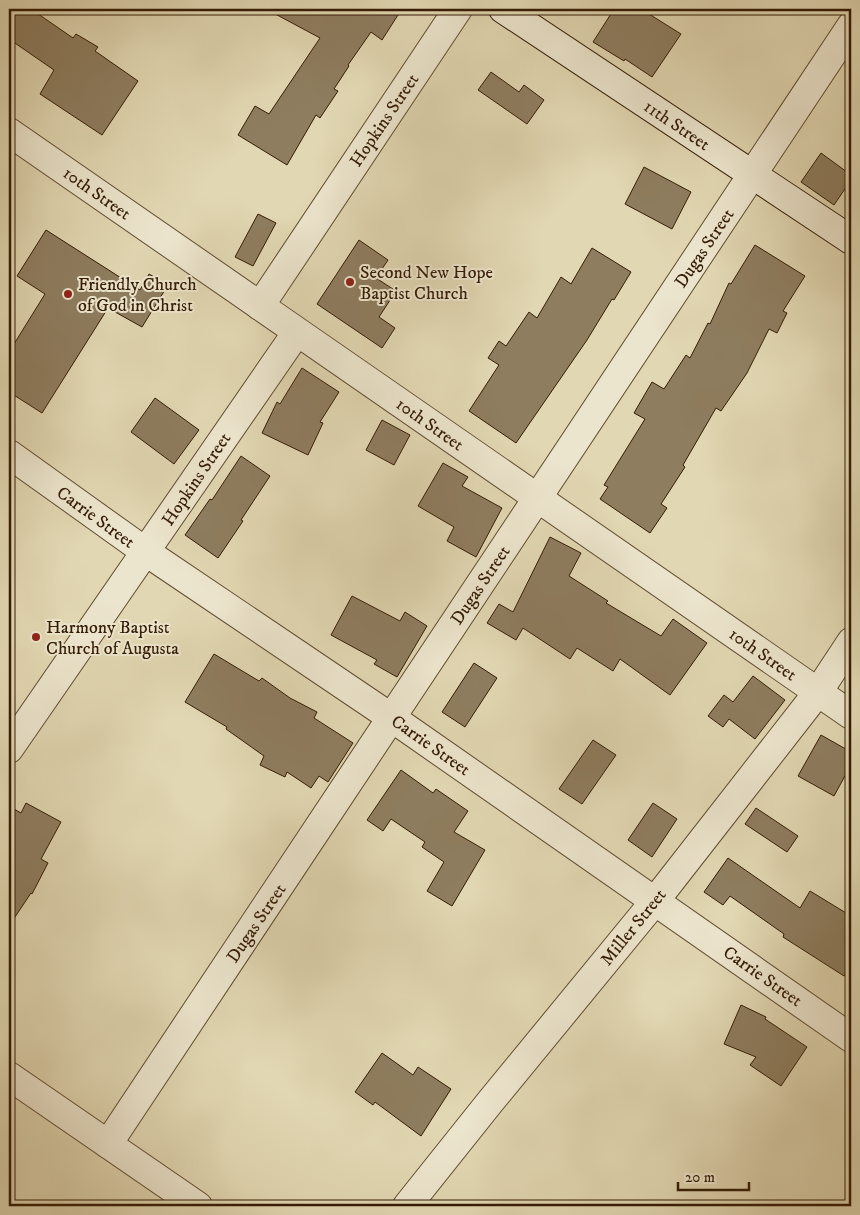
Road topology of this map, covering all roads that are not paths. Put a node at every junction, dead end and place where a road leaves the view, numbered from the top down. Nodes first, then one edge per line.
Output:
1 (458, 9) edge
2 (502, 9) edge
3 (851, 26) edge
4 (9, 132) edge
5 (752, 175) junction
6 (851, 240) edge
7 (260, 306) junction
8 (296, 332) junction
9 (9, 454) edge
10 (538, 498) junction
11 (146, 552) junction
12 (851, 642) edge
13 (818, 692) junction
14 (851, 715) edge
15 (392, 718) junction
16 (9, 749) edge
17 (655, 901) junction
18 (851, 1038) edge
19 (9, 1076) edge
20 (108, 1144) junction
21 (198, 1206) edge
22 (407, 1206) edge

1 - 7 street, Hopkins Street
2 - 5 street, 11th Street
3 - 5 street, Dugas Street
4 - 7 street, 10th Street
5 - 6 street, 11th Street
5 - 10 street, Dugas Street
7 - 8 street, 10th Street
8 - 10 street, 10th Street
8 - 11 street, Hopkins Street
9 - 11 street, Carrie Street
10 - 13 street, 10th Street
10 - 15 street, Dugas Street
11 - 15 street, Carrie Street
11 - 16 street, Hopkins Street
12 - 13 street, Miller Street
13 - 14 street, 10th Street
13 - 17 street, Miller Street
15 - 17 street, Carrie Street
15 - 20 street, Dugas Street
17 - 18 street, Carrie Street
17 - 22 street, Miller Street
19 - 20 street
20 - 21 street

